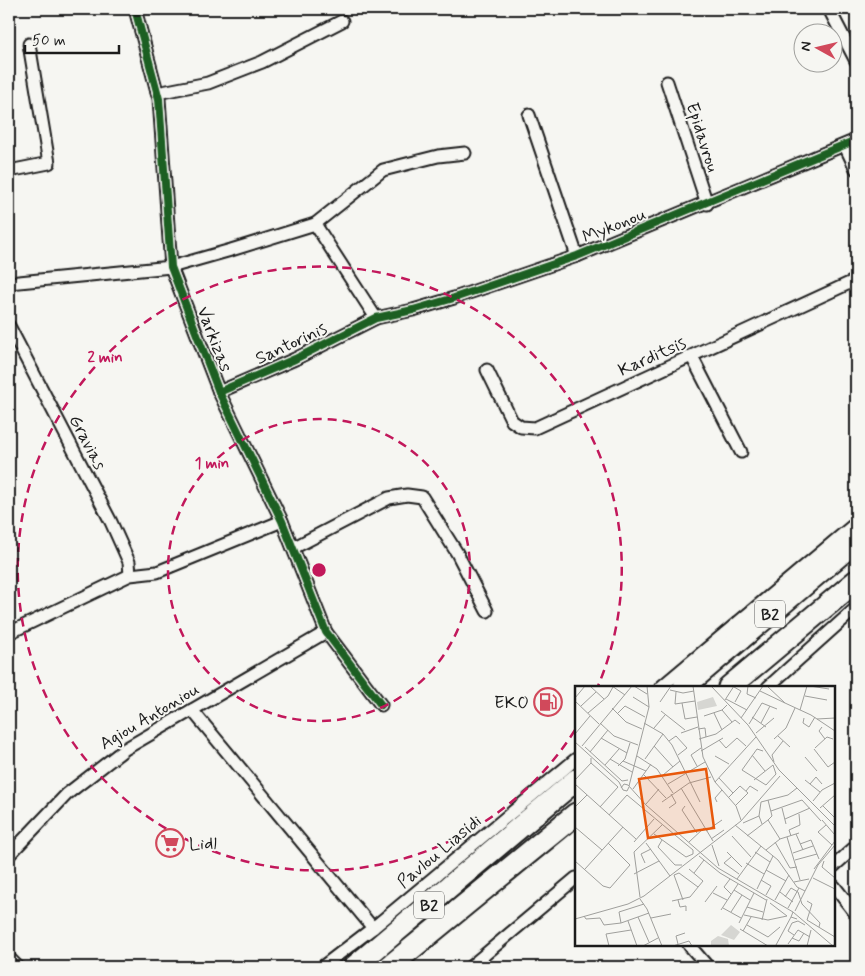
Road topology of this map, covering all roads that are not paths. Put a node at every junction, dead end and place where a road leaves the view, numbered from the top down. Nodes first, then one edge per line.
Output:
1 (135, 9) edge
2 (829, 9) edge
3 (342, 21) dead end
4 (29, 44) dead end
5 (856, 60) edge
6 (667, 82) dead end
7 (157, 93) junction
8 (529, 115) dead end
9 (856, 140) edge
10 (845, 146) junction
11 (465, 153) dead end
12 (856, 168) edge
13 (9, 171) edge
14 (707, 204) junction
15 (315, 224) junction
16 (577, 256) junction
17 (171, 267) junction
18 (856, 280) edge
19 (9, 283) edge
20 (376, 318) junction
21 (9, 326) edge
22 (692, 357) junction
23 (487, 370) dead end
24 (219, 392) junction
25 (741, 452) dead end
26 (282, 521) junction
27 (856, 523) edge
28 (856, 541) edge
29 (293, 548) junction
30 (130, 575) junction
31 (856, 581) edge
32 (856, 608) edge
33 (487, 611) dead end
34 (326, 632) junction
35 (9, 633) edge
36 (662, 686) edge
37 (685, 686) edge
38 (730, 686) edge
39 (769, 686) edge
40 (381, 705) dead end
41 (192, 710) junction
42 (575, 761) edge
43 (566, 777) edge
44 (575, 815) edge
45 (856, 846) edge
46 (9, 854) edge
47 (835, 865) edge
48 (575, 879) edge
49 (835, 887) edge
50 (856, 914) edge
51 (373, 928) junction
52 (690, 946) edge
53 (9, 958) edge
54 (18, 967) edge
55 (322, 967) edge
56 (354, 967) edge
57 (389, 967) edge
58 (470, 967) edge
59 (708, 967) edge

1 - 7 street, Varkizas
2 - 5 street
3 - 7 street
4 - 13 street
6 - 14 street, Epidavrou
7 - 17 street, Varkizas
8 - 16 street
9 - 10 street, Mykonou
10 - 12 street
10 - 14 street, Mykonou
11 - 15 street
14 - 16 street, Mykonou
15 - 17 street
15 - 20 street
16 - 20 street, Mykonou
17 - 19 street
17 - 24 street, Varkizas
18 - 22 street, Karditsis
20 - 24 street, Santorinis
21 - 30 street, Gravias
22 - 23 street, Karditsis
22 - 25 street
24 - 26 street, Varkizas
26 - 29 street, Varkizas
26 - 30 street
27 - 36 street
28 - 37 highway, B2
29 - 33 street
29 - 34 street, Varkizas
30 - 35 street
31 - 38 highway, B2
32 - 39 street
34 - 40 street, Varkizas
34 - 41 street, Agiou Antoniou
41 - 46 street, Agiou Antoniou
41 - 51 street
42 - 43 street, Pavlou Liasidi
43 - 51 street, Pavlou Liasidi
43 - 56 highway, B2
44 - 57 highway, B2
45 - 47 street
48 - 58 street
49 - 50 street
51 - 55 street, Pavlou Liasidi
52 - 59 street
53 - 54 street

